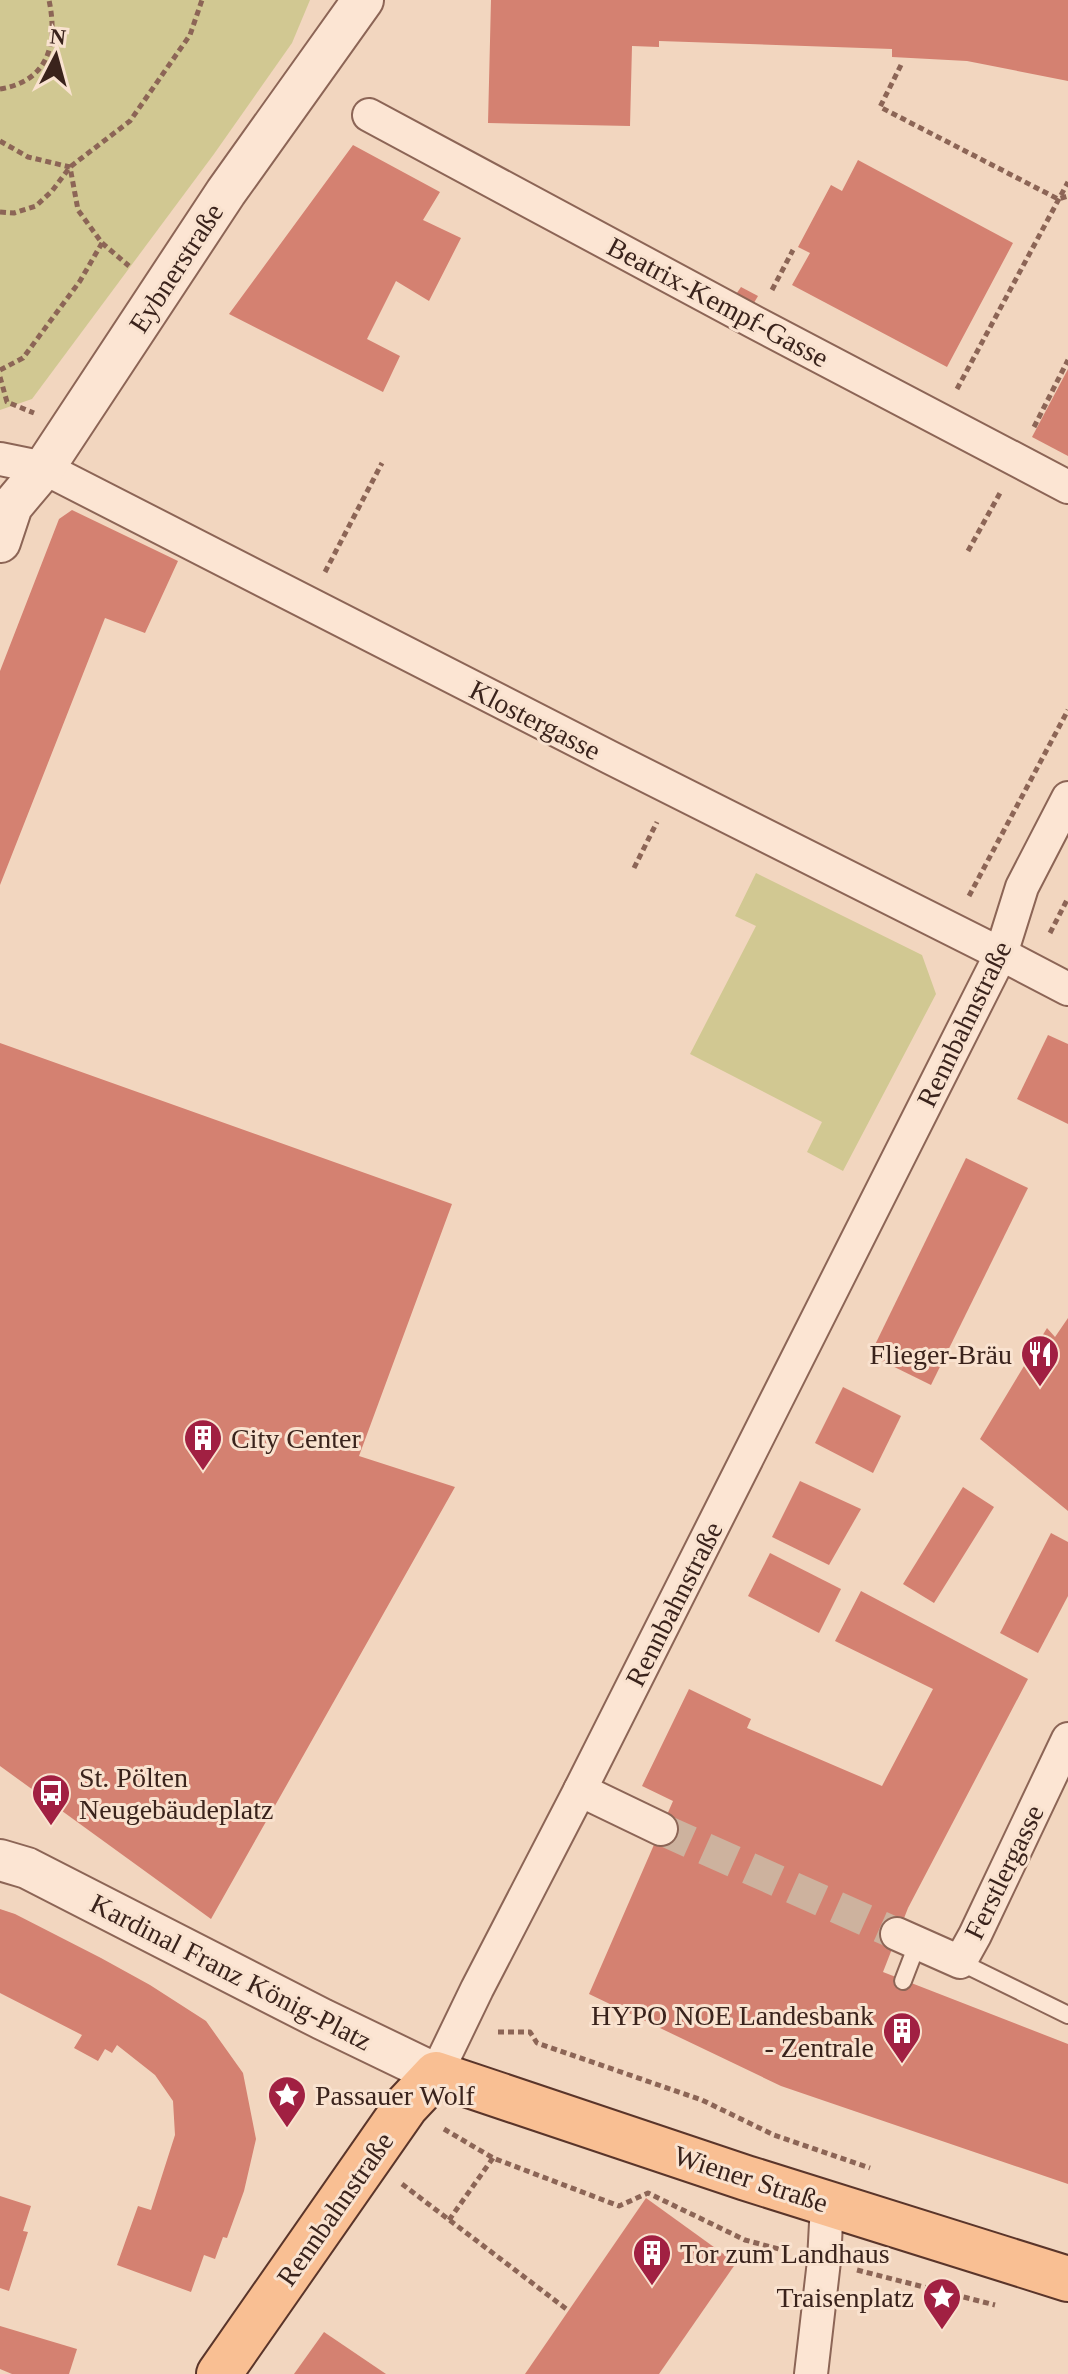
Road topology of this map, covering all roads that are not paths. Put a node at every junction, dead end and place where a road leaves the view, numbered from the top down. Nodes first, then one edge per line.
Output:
1 (363, 0) edge
2 (369, 115) dead end
3 (0, 459) edge
4 (44, 468) junction
5 (1068, 487) edge
6 (0, 542) edge
7 (1068, 798) edge
8 (1001, 954) junction
9 (1068, 989) edge
10 (1068, 1739) edge
11 (580, 1790) junction
12 (661, 1829) tunnel mouth
13 (13, 1864) edge
14 (908, 1938) joint
15 (960, 1962) junction
16 (903, 1981) dead end
17 (1068, 2015) edge
18 (436, 2074) junction
19 (827, 2204) junction
20 (1068, 2279) edge
21 (219, 2374) edge
22 (811, 2374) edge

1 - 4 street, Eybnerstraße
2 - 5 street, Beatrix-Kempf-Gasse
3 - 4 street, Klostergasse
4 - 6 street, Eybnerstraße
4 - 8 street, Klostergasse
7 - 8 street, Rennbahnstraße
8 - 9 street, Klostergasse
8 - 11 street, Rennbahnstraße
10 - 15 street, Ferstlergasse
11 - 12 street
11 - 18 street, Rennbahnstraße
13 - 18 street, Kardinal Franz König-Platz
14 - 15 street
14 - 16 lane
15 - 17 lane
18 - 19 main road, Wiener Straße
18 - 21 main road, Rennbahnstraße
19 - 20 main road, Wiener Straße
19 - 22 street

